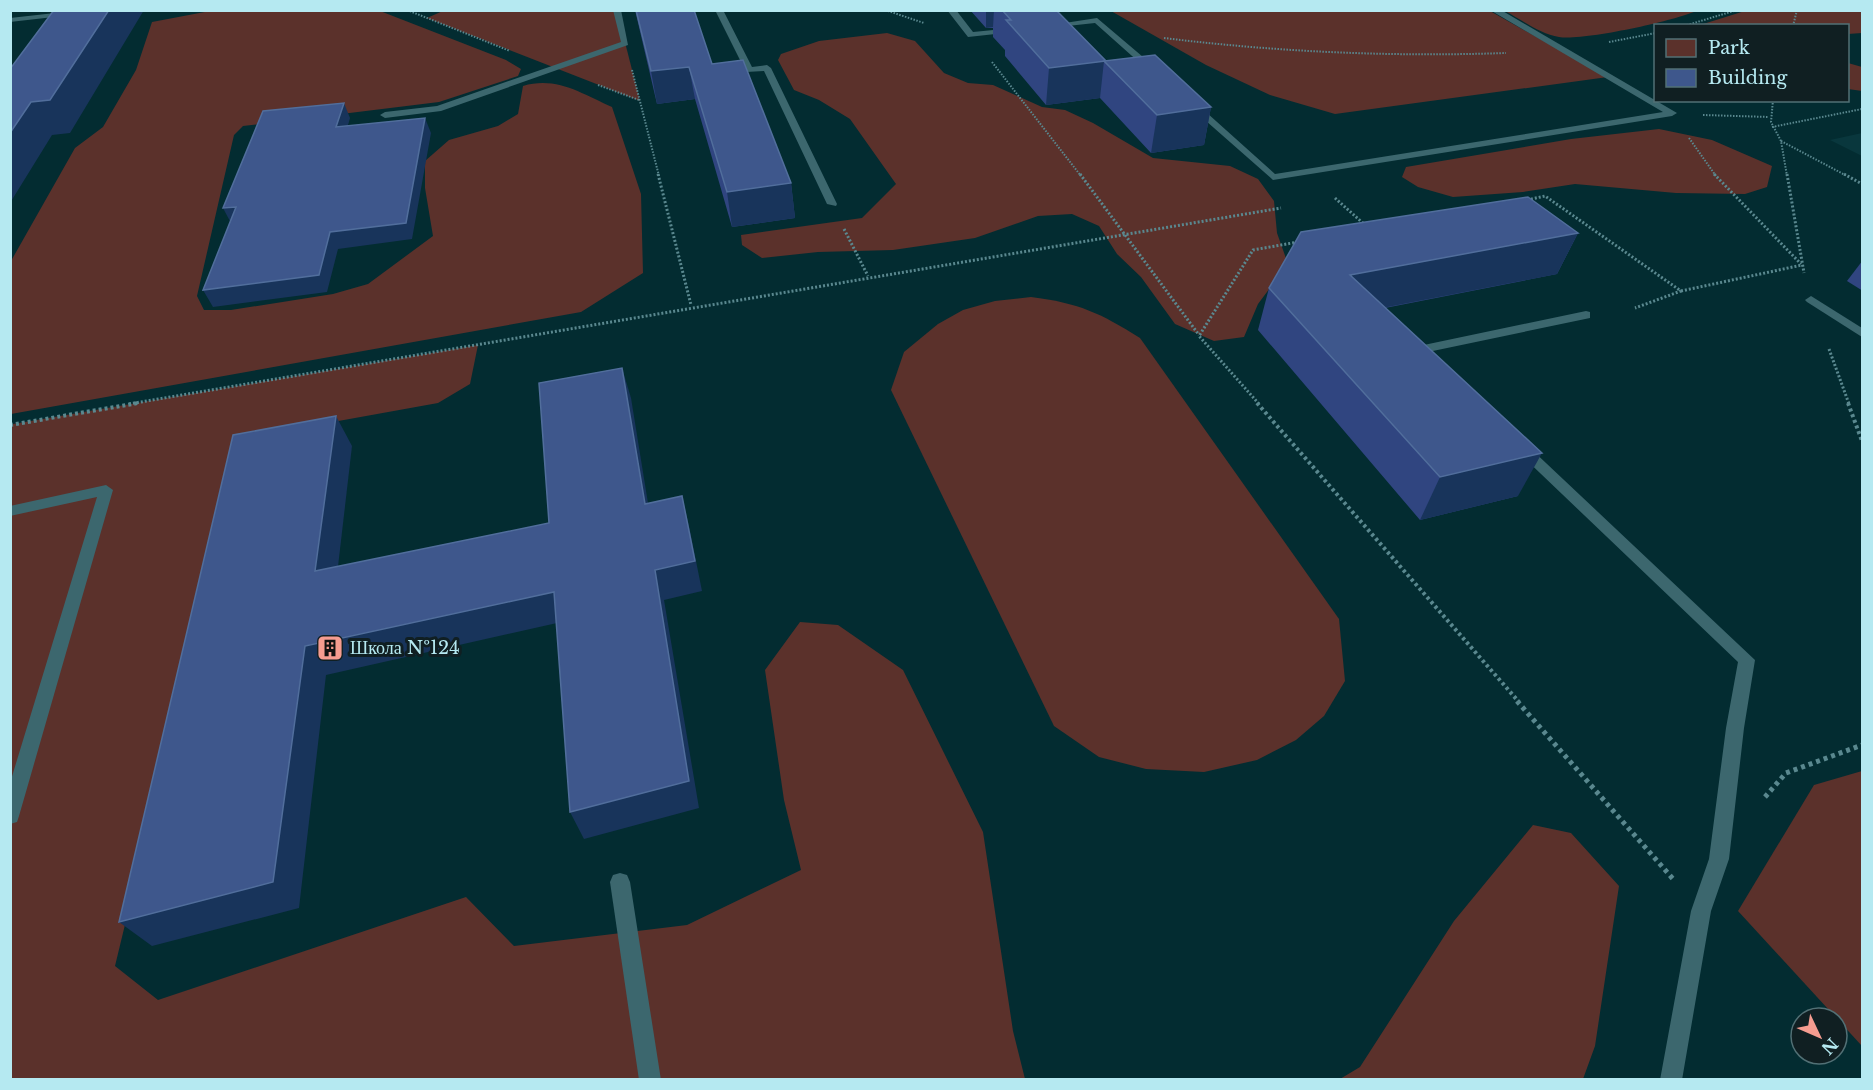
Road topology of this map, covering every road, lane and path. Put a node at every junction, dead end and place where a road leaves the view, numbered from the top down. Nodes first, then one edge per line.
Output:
1 (111, 10) edge
2 (617, 10) edge
3 (719, 10) edge
4 (951, 10) edge
5 (1086, 10) edge
6 (1494, 10) edge
7 (1737, 10) edge
8 (10, 20) edge
9 (1096, 20) junction
10 (1691, 24) edge
11 (1040, 27) edge
12 (1028, 28) edge
13 (971, 35) junction
14 (1160, 38) dead end
15 (625, 43) junction
16 (1562, 50) junction
17 (1162, 78) edge
18 (1188, 101) edge
19 (1863, 109) edge
20 (1672, 113) junction
21 (385, 115) dead end
22 (1769, 117) dead end
23 (1772, 127) dead end
24 (1781, 141) dead end
25 (1305, 172) junction
26 (1863, 184) edge
27 (1337, 200) junction
28 (1325, 201) dead end
29 (1522, 201) edge
30 (831, 204) joint
31 (1290, 207) dead end
32 (1359, 232) edge
33 (1126, 234) junction
34 (1300, 242) edge
35 (868, 276) junction
36 (1681, 291) junction
37 (1811, 300) dead end
38 (691, 305) junction
39 (1635, 308) dead end
40 (1586, 315) dead end
41 (1863, 333) edge
42 (1199, 336) junction
43 (1436, 366) edge
44 (10, 425) edge
45 (1511, 438) edge
46 (10, 511) edge
47 (1863, 745) edge
48 (10, 816) edge
49 (1720, 847) junction
50 (620, 882) dead end
51 (1701, 911) junction
52 (650, 1080) edge
53 (1671, 1080) edge

1 - 8 lane
2 - 15 lane
3 - 30 lane
4 - 13 lane
5 - 9 lane
6 - 16 lane
7 - 10 path
9 - 11 lane
9 - 17 lane
12 - 13 lane
13 - 33 path
14 - 16 path
15 - 21 lane
15 - 38 path
16 - 20 lane
18 - 25 lane
19 - 23 path
20 - 22 path
20 - 25 lane
20 - 36 path
24 - 26 path
25 - 27 path
27 - 28 path
27 - 32 path
29 - 36 path
30 - 35 path
31 - 33 path
33 - 35 path
33 - 42 path
34 - 42 path
35 - 38 path
36 - 39 path
37 - 41 lane
38 - 44 path
40 - 43 lane
42 - 51 path
45 - 49 lane
46 - 48 lane
47 - 49 path
49 - 51 lane
50 - 52 lane
51 - 53 lane

